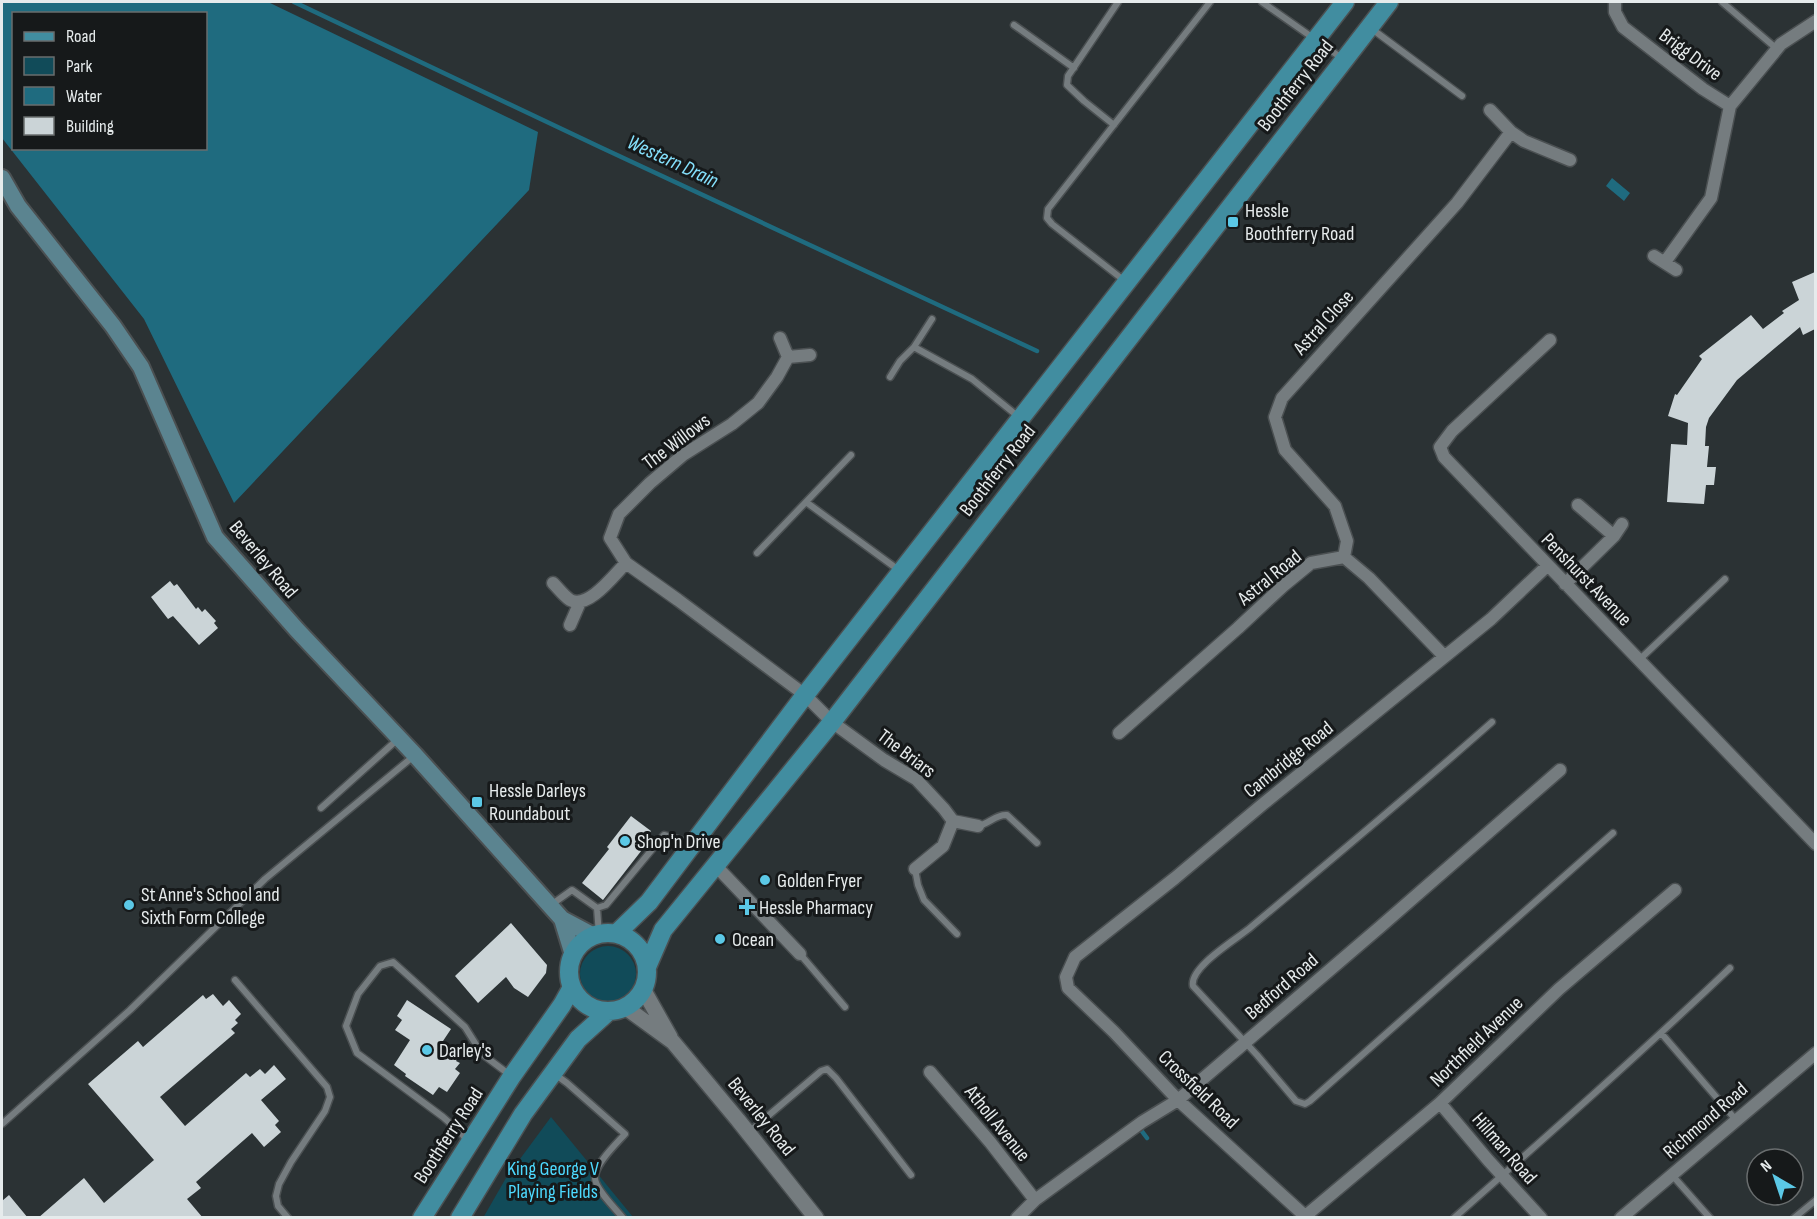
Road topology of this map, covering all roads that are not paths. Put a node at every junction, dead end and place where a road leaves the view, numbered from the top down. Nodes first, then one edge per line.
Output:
1 (1118, 2) edge
2 (1210, 2) edge
3 (1262, 2) edge
4 (1345, 2) edge
5 (1389, 2) edge
6 (1615, 2) edge
7 (1722, 2) edge
8 (1815, 21) edge
9 (1014, 25) dead end
10 (1369, 27) junction
11 (1314, 40) junction
12 (1777, 49) junction
13 (1344, 60) junction
14 (1074, 68) junction
15 (1462, 96) dead end
16 (1730, 106) junction
17 (1490, 110) dead end
18 (1114, 124) junction
19 (1511, 132) junction
20 (1570, 160) dead end
21 (2, 178) edge
22 (1676, 270) dead end
23 (1126, 282) junction
24 (932, 319) dead end
25 (780, 338) dead end
26 (1550, 340) dead end
27 (914, 347) junction
28 (810, 355) dead end
29 (788, 357) junction
30 (890, 377) dead end
31 (1020, 418) junction
32 (851, 455) dead end
33 (806, 502) junction
34 (1578, 505) dead end
35 (1622, 524) dead end
36 (1614, 536) junction
37 (757, 553) dead end
38 (1344, 557) junction
39 (626, 563) junction
40 (1547, 566) junction
41 (901, 572) junction
42 (1725, 579) dead end
43 (553, 583) dead end
44 (1565, 584) junction
45 (580, 602) junction
46 (570, 625) dead end
47 (1444, 656) junction
48 (1639, 661) junction
49 (805, 695) junction
50 (832, 722) junction
51 (1492, 722) dead end
52 (1119, 733) dead end
53 (399, 738) junction
54 (416, 755) junction
55 (1560, 770) dead end
56 (321, 808) dead end
57 (953, 821) junction
58 (978, 826) joint
59 (1613, 833) dead end
60 (693, 843) junction
61 (1037, 843) dead end
62 (1815, 844) edge
63 (715, 865) junction
64 (915, 868) joint
65 (1675, 890) dead end
66 (550, 905) junction
67 (597, 908) junction
68 (562, 919) junction
69 (957, 934) dead end
70 (603, 935) junction
71 (800, 954) joint
72 (573, 955) junction
73 (647, 967) junction
74 (1730, 968) dead end
75 (235, 980) dead end
76 (572, 987) junction
77 (1068, 988) joint
78 (643, 989) junction
79 (845, 1007) dead end
80 (617, 1009) junction
81 (1661, 1033) junction
82 (673, 1042) junction
83 (1245, 1043) junction
84 (1815, 1053) edge
85 (930, 1072) dead end
86 (553, 1073) junction
87 (512, 1076) junction
88 (1178, 1100) junction
89 (1440, 1103) junction
90 (1736, 1120) junction
91 (2, 1124) edge
92 (748, 1132) junction
93 (468, 1143) junction
94 (910, 1175) dead end
95 (1502, 1175) junction
96 (1672, 1175) junction
97 (1035, 1200) junction
98 (1815, 1200) edge
99 (1304, 1217) edge
100 (288, 1218) edge
101 (422, 1218) edge
102 (460, 1218) edge
103 (623, 1218) edge
104 (816, 1218) edge
105 (1017, 1218) edge
106 (1454, 1218) edge
107 (1541, 1218) edge
108 (1621, 1218) edge
109 (1710, 1218) edge
110 (1794, 1218) edge

1 - 14 lane
2 - 18 lane
3 - 11 lane
4 - 11 main road, Boothferry Road
5 - 10 main road, Boothferry Road
6 - 16 street, Brigg Drive
7 - 12 lane
8 - 12 street
9 - 14 lane
10 - 13 main road, Boothferry Road
10 - 15 lane
11 - 13 lane
11 - 23 main road, Boothferry Road
12 - 16 street
13 - 50 main road, Boothferry Road
14 - 18 lane
16 - 22 street
17 - 19 street
18 - 23 lane
19 - 20 street
19 - 38 street, Astral Close
21 - 53 main road, Beverley Road
23 - 31 main road, Boothferry Road
24 - 27 lane
25 - 29 street
26 - 40 street, Penshurst Avenue
27 - 30 lane
27 - 31 lane
28 - 29 street
29 - 39 street, The Willows
31 - 41 main road, Boothferry Road
32 - 33 lane
33 - 37 lane
33 - 41 lane
34 - 36 street
35 - 36 street
36 - 44 street
38 - 47 street
38 - 52 street, Astral Road
39 - 45 street
39 - 49 street, The Willows
40 - 44 street, Penshurst Avenue
40 - 47 street, Cambridge Road
41 - 49 main road, Boothferry Road
42 - 48 lane
43 - 45 street
44 - 48 street, Penshurst Avenue
45 - 46 street
47 - 77 street, Cambridge Road
48 - 62 street, Penshurst Avenue
49 - 50 street, The Briars
49 - 60 main road, Boothferry Road
50 - 57 street, The Briars
50 - 63 main road, Boothferry Road
51 - 83 lane
53 - 54 main road, Beverley Road
53 - 56 lane
54 - 66 main road, Beverley Road
54 - 91 lane
55 - 83 street, Bedford Road
57 - 58 street
57 - 64 street
58 - 61 lane
59 - 83 lane
60 - 67 lane
60 - 70 main road, Boothferry Road
63 - 71 street
63 - 73 main road, Boothferry Road
64 - 69 lane
65 - 89 street, Northfield Avenue
66 - 67 lane
66 - 68 main road, Beverley Road
67 - 70 lane
68 - 70 main road, Beverley Road
68 - 72 main road, Beverley Road
70 - 72 main road
70 - 73 main road
71 - 79 lane
72 - 76 main road
73 - 78 main road
74 - 81 lane
75 - 100 lane
76 - 80 main road
76 - 87 main road, Boothferry Road
77 - 88 street, Crossfield Road
78 - 80 main road
78 - 82 street, Beverley Road
80 - 82 street, Beverley Road
80 - 86 main road
81 - 90 lane
81 - 95 lane
82 - 92 street, Beverley Road
83 - 88 street, Bedford Road
84 - 90 street, Richmond Road
85 - 97 street, Atholl Avenue
86 - 102 main road
86 - 103 lane
87 - 93 main road, Boothferry Road
87 - 93 lane
88 - 97 street, Bedford Road
88 - 99 street, Crossfield Road
89 - 95 street, Hillman Road
89 - 99 street, Northfield Avenue
90 - 96 street, Richmond Road
92 - 94 lane
92 - 104 street, Beverley Road
93 - 101 main road, Boothferry Road
95 - 106 lane
95 - 107 street, Hillman Road
96 - 108 street, Richmond Road
96 - 109 lane
97 - 105 street, Bedford Road
98 - 110 lane

